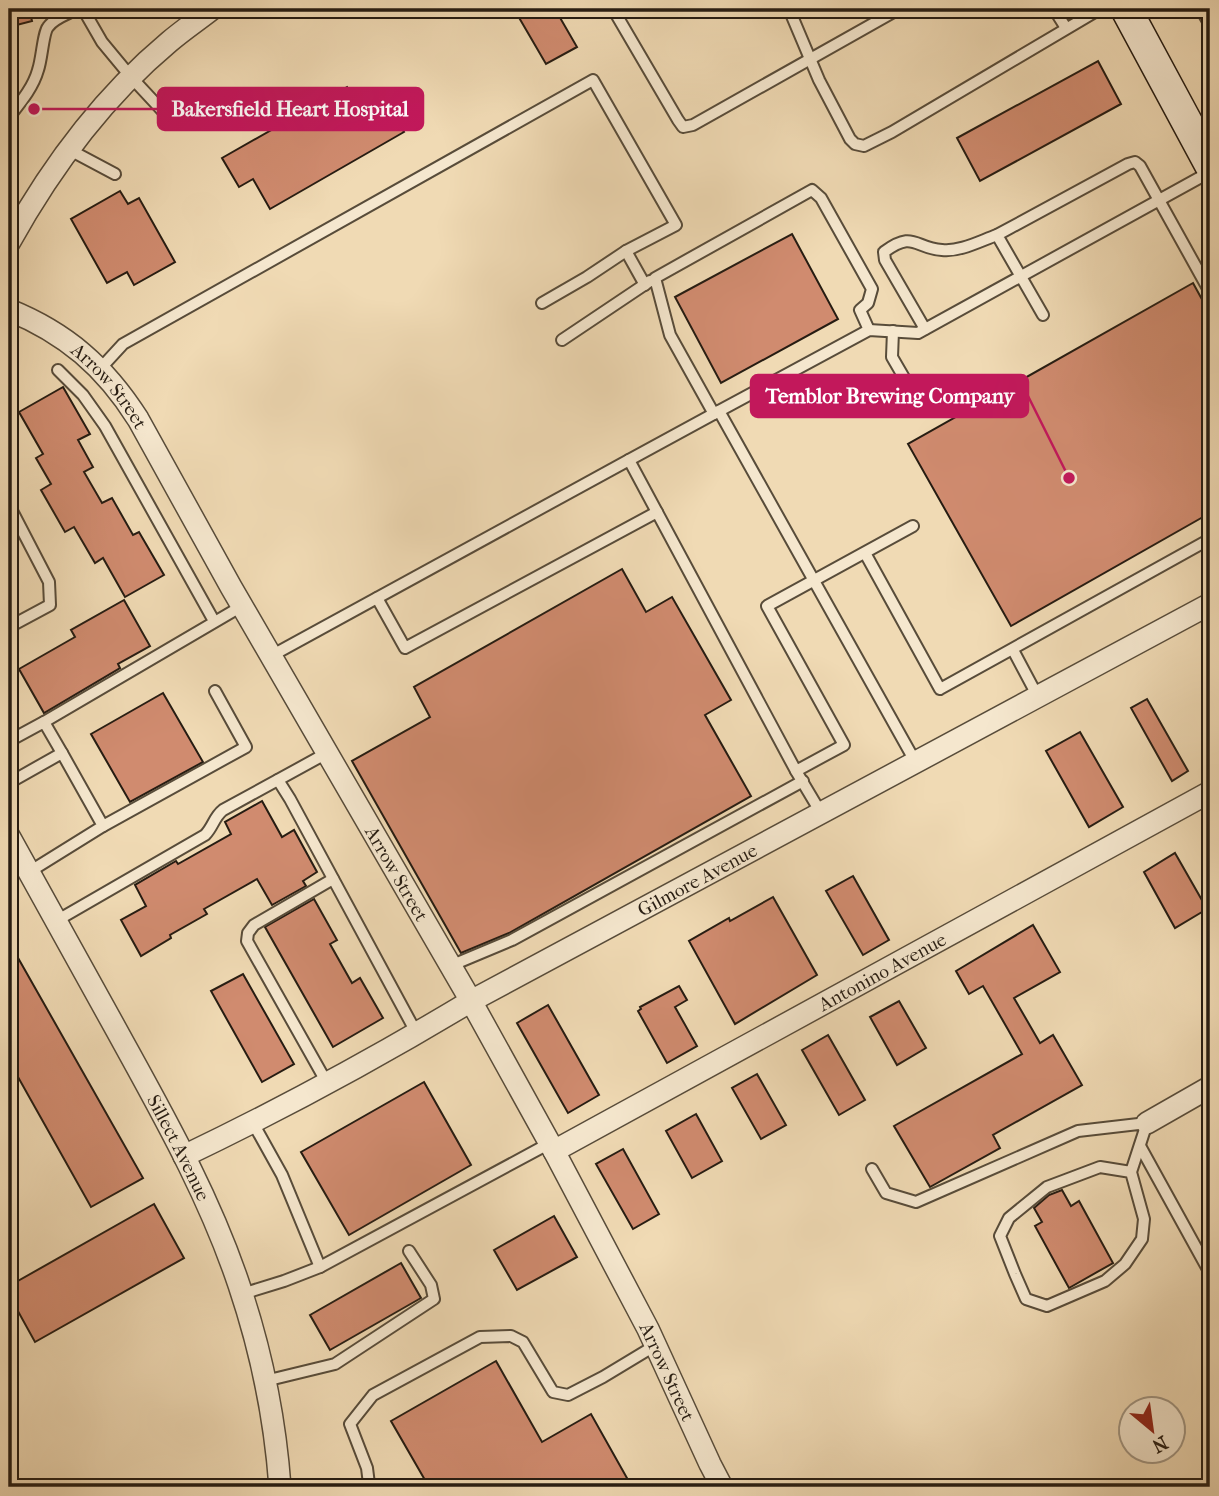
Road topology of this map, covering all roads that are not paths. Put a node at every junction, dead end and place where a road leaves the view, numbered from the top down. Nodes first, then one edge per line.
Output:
1 (76, 9) edge
2 (83, 9) edge
3 (212, 9) edge
4 (613, 9) edge
5 (789, 9) edge
6 (899, 9) edge
7 (1054, 9) edge
8 (1100, 9) edge
9 (1126, 9) edge
10 (1201, 9) edge
11 (1210, 25) edge
12 (1066, 28) junction
13 (810, 59) junction
14 (131, 77) junction
15 (9, 117) edge
16 (172, 121) dead end
17 (68, 149) junction
18 (1210, 165) edge
19 (1210, 172) edge
20 (115, 174) dead end
21 (1159, 200) junction
22 (997, 235) junction
23 (9, 243) edge
24 (626, 251) junction
25 (1021, 276) junction
26 (655, 278) junction
27 (645, 285) junction
28 (1210, 292) edge
29 (542, 303) dead end
30 (9, 310) edge
31 (1043, 315) dead end
32 (925, 329) junction
33 (869, 330) junction
34 (894, 331) junction
35 (562, 340) dead end
36 (100, 369) junction
37 (58, 370) dead end
38 (910, 388) dead end
39 (717, 413) junction
40 (629, 460) junction
41 (9, 505) edge
42 (657, 512) junction
43 (913, 526) dead end
44 (1208, 544) edge
45 (864, 553) junction
46 (814, 580) junction
47 (377, 598) junction
48 (1210, 604) edge
49 (242, 606) junction
50 (214, 621) junction
51 (9, 627) edge
52 (1013, 650) junction
53 (271, 656) junction
54 (215, 691) dead end
55 (1038, 697) junction
56 (44, 722) junction
57 (9, 741) edge
58 (62, 753) junction
59 (327, 753) junction
60 (916, 763) junction
61 (796, 771) junction
62 (278, 780) junction
63 (803, 781) junction
64 (9, 783) edge
65 (1210, 792) edge
66 (821, 813) junction
67 (103, 826) junction
68 (9, 836) edge
69 (29, 872) junction
70 (333, 879) junction
71 (56, 921) junction
72 (450, 966) junction
73 (471, 1002) junction
74 (417, 1034) junction
75 (327, 1083) junction
76 (1210, 1087) edge
77 (253, 1123) junction
78 (1147, 1123) junction
79 (1140, 1146) junction
80 (552, 1147) junction
81 (184, 1156) junction
82 (872, 1169) dead end
83 (1131, 1172) junction
84 (409, 1251) dead end
85 (320, 1267) junction
86 (1210, 1273) edge
87 (242, 1294) junction
88 (656, 1345) junction
89 (265, 1381) junction
90 (281, 1487) edge
91 (364, 1487) edge
92 (722, 1487) edge

1 - 15 lane
2 - 14 lane
3 - 14 street
4 - 13 lane
5 - 13 lane
6 - 13 lane
7 - 12 lane
8 - 12 lane
9 - 18 main road
10 - 11 lane
12 - 13 lane
14 - 16 lane
14 - 17 street
17 - 20 lane
17 - 23 street
19 - 21 lane
21 - 22 lane
21 - 25 lane
21 - 28 lane
22 - 25 lane
22 - 32 lane
24 - 27 lane
24 - 29 lane
24 - 36 lane
25 - 31 lane
25 - 32 lane
26 - 27 lane
26 - 33 lane
26 - 39 lane
27 - 35 lane
30 - 36 street, Arrow Street
32 - 34 lane
33 - 34 lane
33 - 39 lane
34 - 38 lane
36 - 49 street, Arrow Street
37 - 50 lane
39 - 40 lane
39 - 46 lane
40 - 42 lane
40 - 47 lane
41 - 51 lane
42 - 47 lane
42 - 61 lane
43 - 45 lane
44 - 52 lane
45 - 46 lane
45 - 52 lane
46 - 60 lane
46 - 61 lane
47 - 53 lane
48 - 55 street, Gilmore Avenue
49 - 50 lane
49 - 53 street, Arrow Street
50 - 56 lane
52 - 55 lane
53 - 59 street, Arrow Street
54 - 67 lane
55 - 60 street, Gilmore Avenue
56 - 57 lane
56 - 58 lane
58 - 64 lane
58 - 67 lane
59 - 62 lane
59 - 72 street, Arrow Street
60 - 66 street, Gilmore Avenue
61 - 63 lane
62 - 70 lane
62 - 71 lane
63 - 66 lane
63 - 72 lane
65 - 80 street, Antonino Avenue
66 - 73 street, Gilmore Avenue
67 - 69 lane
68 - 69 street, Sillect Avenue
69 - 71 street, Sillect Avenue
70 - 74 lane
70 - 75 lane
71 - 81 street, Sillect Avenue
72 - 73 street, Arrow Street
73 - 74 street, Gilmore Avenue
73 - 80 street, Arrow Street
74 - 75 street, Gilmore Avenue
75 - 77 street, Gilmore Avenue
76 - 78 street
77 - 81 street, Gilmore Avenue
77 - 85 lane
78 - 79 lane
78 - 82 lane
79 - 83 lane
79 - 86 lane
80 - 85 lane
80 - 88 street, Arrow Street
81 - 87 street, Sillect Avenue
83 - 83 lane
84 - 89 lane
85 - 87 lane
87 - 89 street, Sillect Avenue
88 - 91 lane
88 - 92 street, Arrow Street
89 - 90 street, Sillect Avenue

